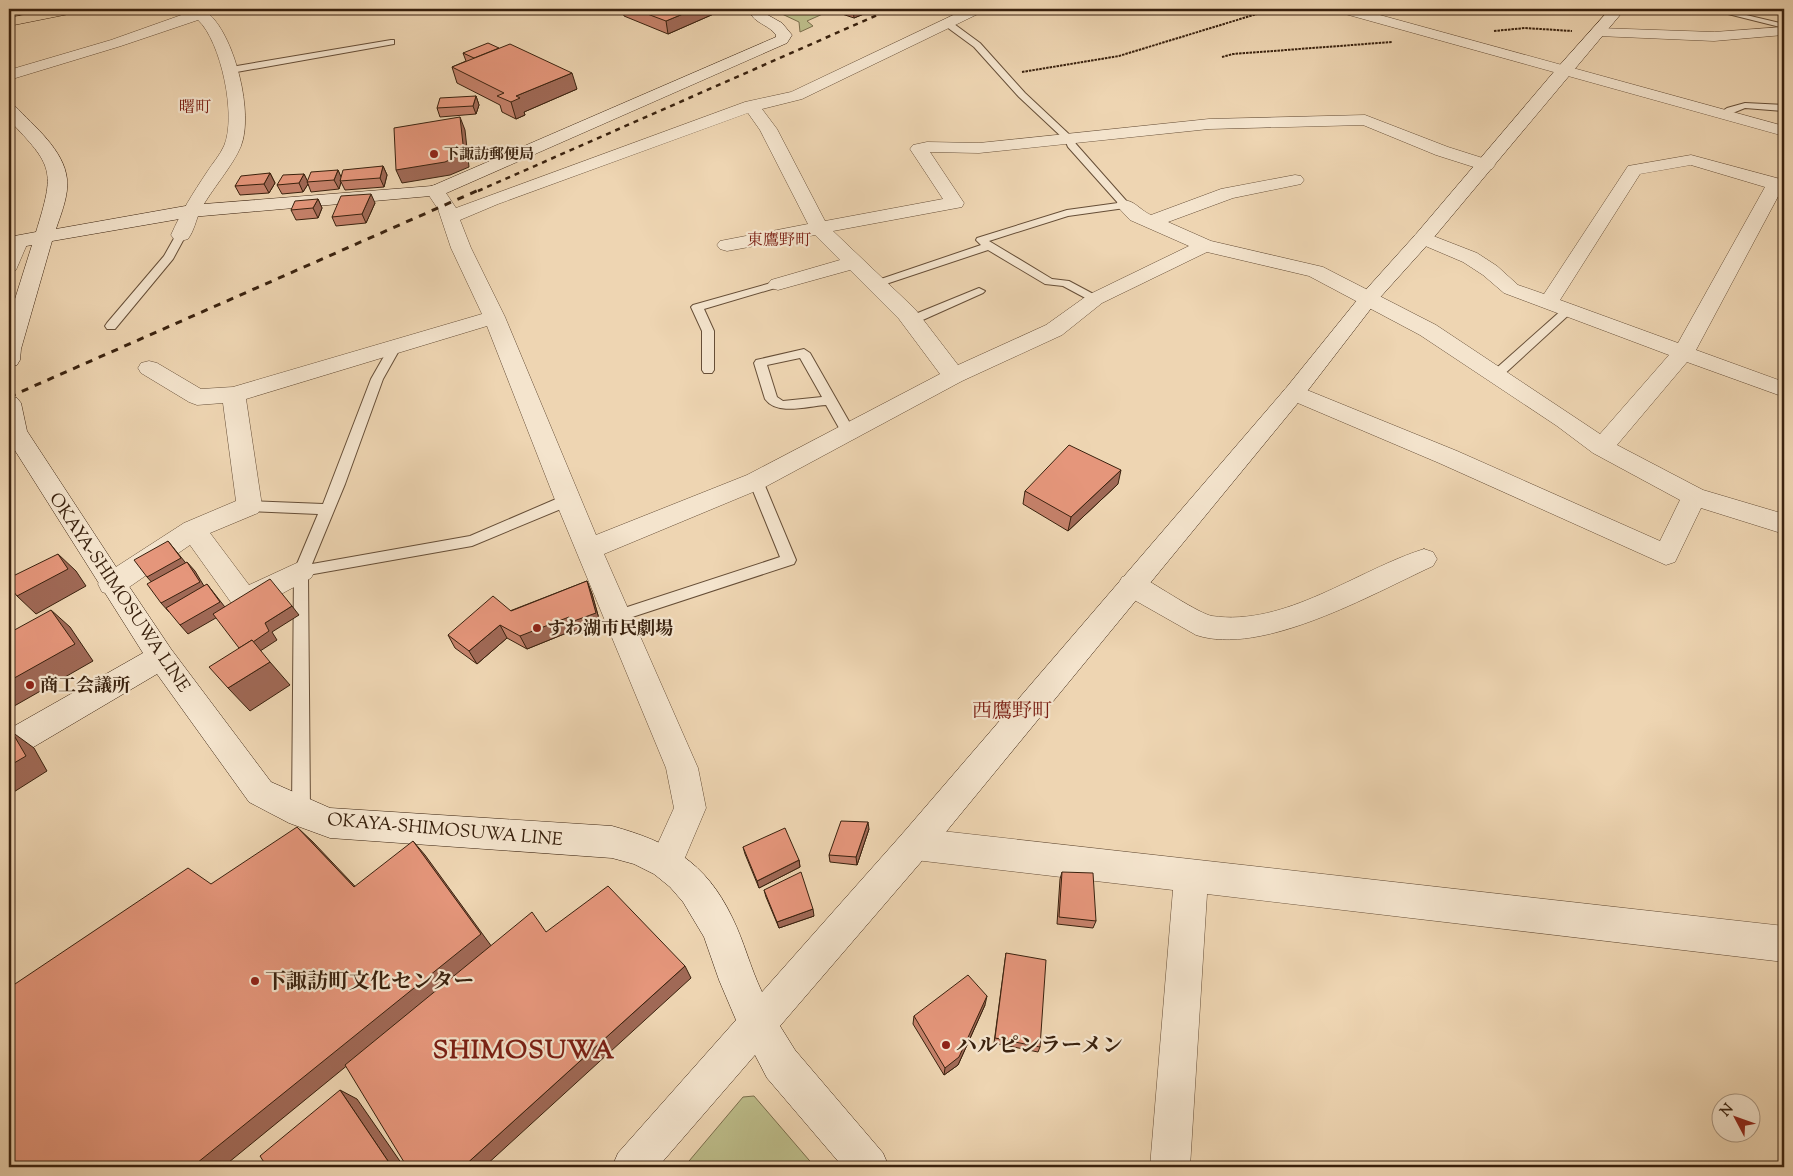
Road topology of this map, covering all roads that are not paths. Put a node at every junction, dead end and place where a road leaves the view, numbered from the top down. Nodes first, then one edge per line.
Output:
1 (74, 9) edge
2 (763, 9) edge
3 (977, 9) edge
4 (1343, 9) edge
5 (1618, 9) edge
6 (1712, 9) edge
7 (202, 10) edge
8 (35, 13) edge
9 (9, 22) edge
10 (947, 23) junction
11 (1784, 26) edge
12 (1784, 31) edge
13 (1598, 32) junction
14 (391, 42) dead end
15 (231, 70) junction
16 (1564, 70) junction
17 (9, 75) edge
18 (751, 106) junction
19 (1784, 108) edge
20 (9, 110) edge
21 (1723, 114) junction
22 (1784, 131) edge
23 (1068, 139) junction
24 (1486, 164) junction
25 (1295, 180) dead end
26 (1780, 185) edge
27 (435, 191) junction
28 (1125, 206) junction
29 (192, 211) junction
30 (450, 217) junction
31 (1151, 222) junction
32 (820, 229) junction
33 (181, 235) joint
34 (44, 238) junction
35 (1423, 238) junction
36 (14, 243) edge
37 (727, 245) dead end
38 (989, 246) junction
39 (1205, 246) junction
40 (855, 262) junction
41 (9, 266) edge
42 (778, 284) joint
43 (876, 284) junction
44 (979, 290) dead end
45 (1368, 298) junction
46 (1095, 299) junction
47 (1548, 303) junction
48 (1568, 310) junction
49 (494, 317) junction
50 (912, 320) junction
51 (111, 326) dead end
52 (395, 347) junction
53 (1683, 353) junction
54 (9, 360) edge
55 (149, 368) dead end
56 (708, 370) dead end
57 (1496, 375) junction
58 (954, 376) junction
59 (1784, 390) edge
60 (1294, 393) junction
61 (234, 395) junction
62 (831, 400) junction
63 (9, 403) edge
64 (848, 432) junction
65 (1602, 447) junction
66 (756, 481) junction
67 (1694, 496) junction
68 (568, 500) junction
69 (249, 506) junction
70 (328, 509) junction
71 (1784, 524) edge
72 (193, 530) junction
73 (589, 549) junction
74 (1424, 559) dead end
75 (301, 571) junction
76 (112, 584) junction
77 (1132, 585) junction
78 (617, 616) junction
79 (161, 657) junction
80 (9, 745) edge
81 (301, 812) junction
82 (914, 844) junction
83 (666, 863) junction
84 (1191, 876) junction
85 (1784, 944) edge
86 (758, 1025) junction
87 (632, 1167) edge
88 (869, 1167) edge
89 (1170, 1167) edge

1 - 8 highway
2 - 27 street
3 - 10 street
4 - 16 street
5 - 13 street
6 - 11 lane
7 - 15 street
7 - 17 street
8 - 9 highway
10 - 18 street
10 - 23 lane
12 - 13 street
13 - 16 street
14 - 15 lane
15 - 29 street
16 - 21 street
16 - 24 street
18 - 30 street
18 - 32 street
19 - 21 lane
20 - 34 street
21 - 22 street
23 - 24 street
23 - 28 lane
23 - 32 street
24 - 35 street
25 - 31 street
26 - 47 street
26 - 53 street
27 - 29 street
27 - 30 street
28 - 31 street
28 - 38 lane
29 - 33 street
29 - 34 street
30 - 49 street
31 - 39 street
32 - 37 street
32 - 40 street
33 - 51 lane
34 - 36 street
34 - 54 street
35 - 45 street
35 - 47 street
36 - 41 street
38 - 43 lane
38 - 46 lane
39 - 45 street
39 - 46 street
40 - 42 street
40 - 43 street
42 - 56 lane
43 - 50 street
44 - 50 lane
45 - 57 street
45 - 60 street
46 - 58 street
47 - 48 street
48 - 53 street
48 - 57 lane
49 - 52 street
49 - 68 street
50 - 58 street
52 - 61 street
52 - 70 lane
53 - 59 street
53 - 65 street
55 - 61 street
57 - 65 street
58 - 64 street
60 - 67 street
60 - 77 street
61 - 69 street
62 - 62 lane
62 - 64 lane
63 - 76 street, OKAYA-SHIMOSUWA LINE
64 - 66 street
65 - 67 street
66 - 73 street
66 - 78 lane
67 - 71 street
68 - 73 street
68 - 75 lane
69 - 70 lane
69 - 72 street
70 - 75 lane
72 - 75 street
72 - 76 street
73 - 78 street
74 - 77 street
75 - 81 lane
76 - 79 street, OKAYA-SHIMOSUWA LINE
77 - 82 street
78 - 83 street
79 - 80 street
79 - 81 street, OKAYA-SHIMOSUWA LINE
81 - 83 street, OKAYA-SHIMOSUWA LINE
82 - 84 street
82 - 86 street
83 - 86 street, OKAYA-SHIMOSUWA LINE
84 - 85 street
84 - 89 street
86 - 87 street
86 - 88 street, OKAYA-SHIMOSUWA LINE

